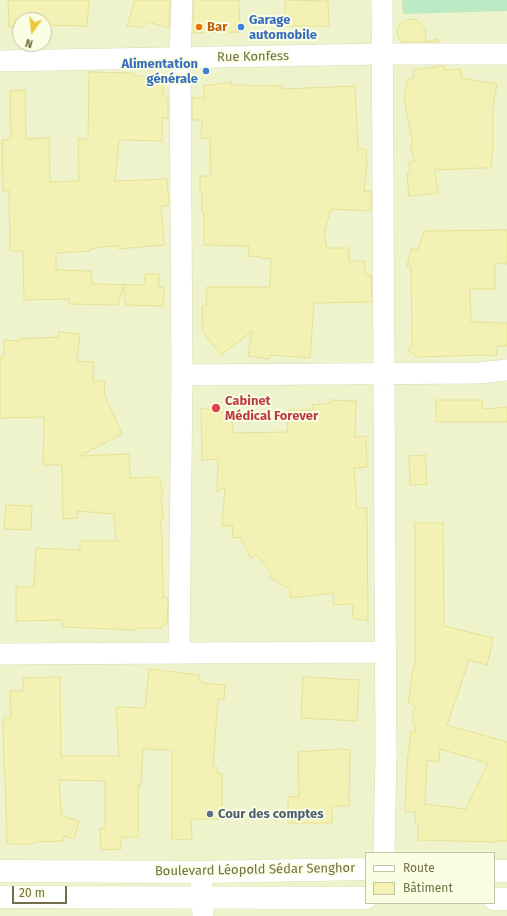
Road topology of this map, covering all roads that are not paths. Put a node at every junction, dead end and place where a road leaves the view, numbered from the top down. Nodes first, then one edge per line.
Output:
1 (182, 0) edge
2 (382, 0) edge
3 (382, 54) junction
4 (507, 54) edge
5 (180, 58) junction
6 (0, 61) edge
7 (507, 370) edge
8 (384, 374) junction
9 (182, 375) junction
10 (178, 652) junction
11 (386, 652) junction
12 (0, 654) edge
13 (384, 852) edge
14 (365, 869) edge
15 (0, 871) edge
16 (495, 871) edge
17 (507, 871) edge
18 (201, 872) junction
19 (0, 897) edge
20 (365, 898) edge
21 (495, 899) edge
22 (507, 899) edge
23 (203, 907) edge

1 - 5 street
2 - 3 street
3 - 4 street, Rue Konfess
3 - 5 street, Rue Konfess
3 - 8 street
5 - 6 street, Rue Konfess
5 - 9 street
7 - 8 street
8 - 9 street
8 - 11 street
9 - 10 street
10 - 11 street
10 - 12 street
11 - 13 street
14 - 18 main road, Boulevard Léopold Sédar Senghor
15 - 18 main road, Boulevard Léopold Sédar Senghor
16 - 17 main road
18 - 23 street
19 - 23 main road, Boulevard Léopold Sédar Senghor
20 - 23 main road, Boulevard Léopold Sédar Senghor
21 - 22 main road

